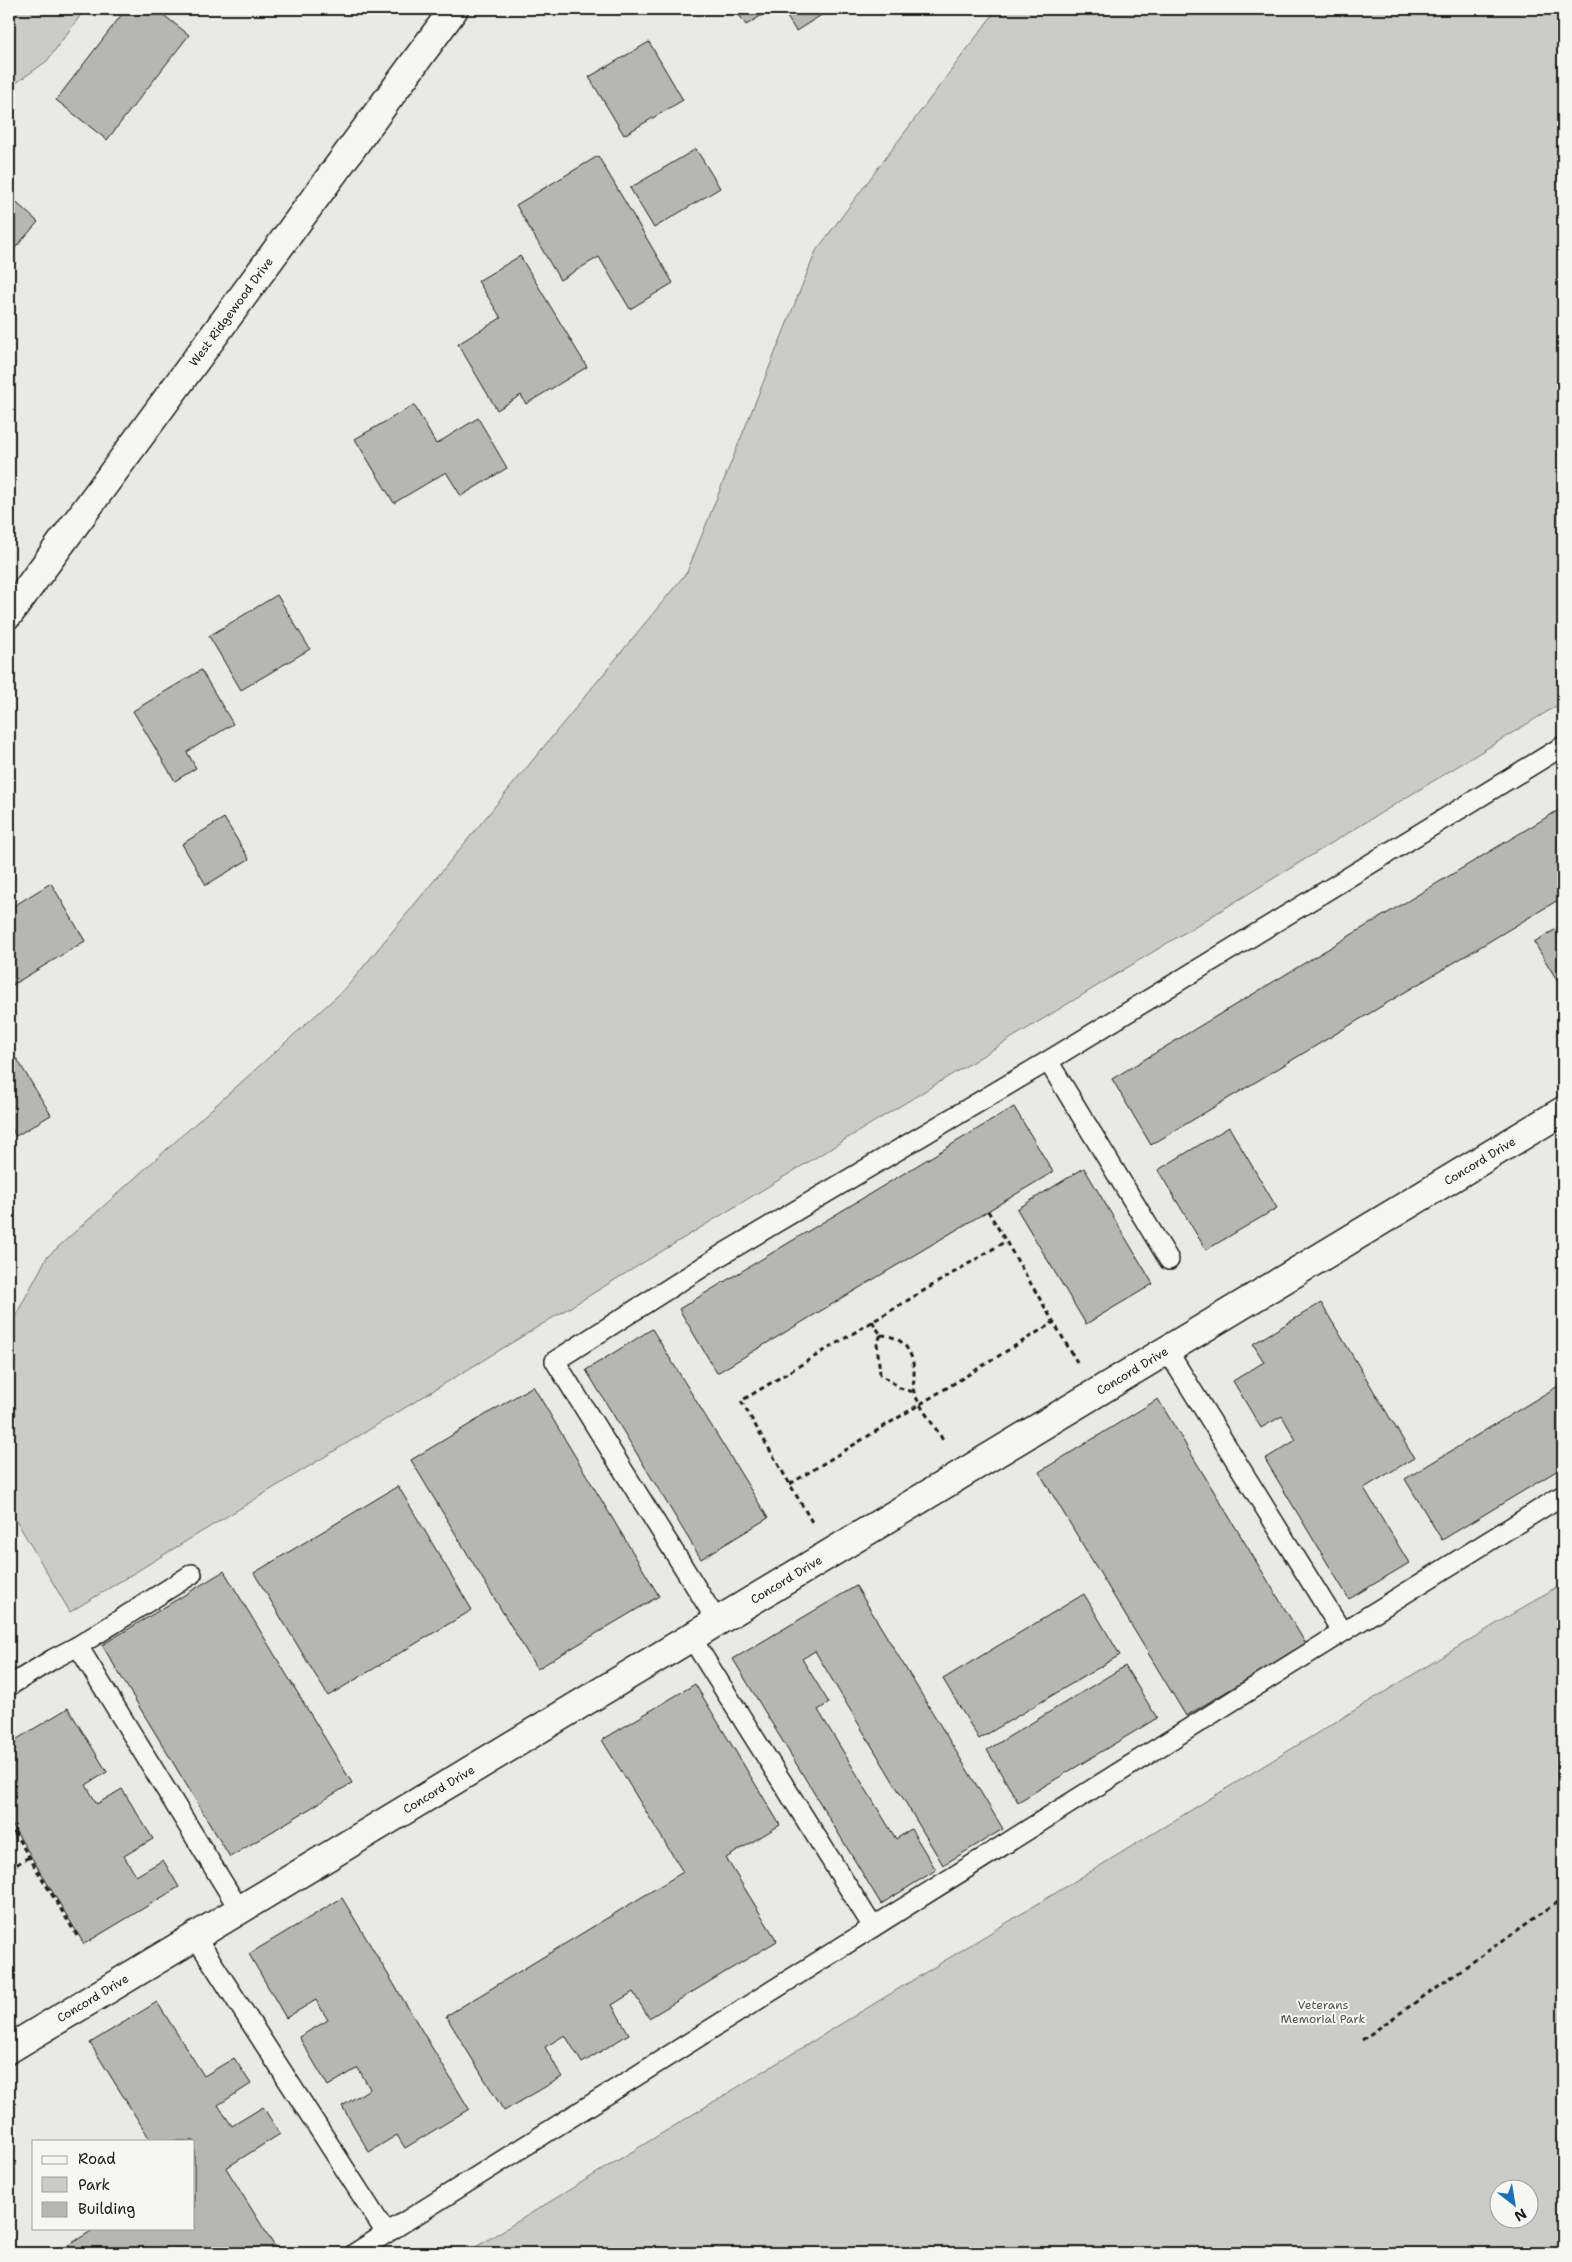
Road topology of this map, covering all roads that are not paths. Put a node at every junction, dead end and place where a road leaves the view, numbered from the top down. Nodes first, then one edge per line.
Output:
1 (454, 9) edge
2 (9, 614) edge
3 (1561, 752) edge
4 (1048, 1061) junction
5 (1563, 1111) edge
6 (1169, 1260) dead end
7 (1167, 1350) junction
8 (1563, 1495) edge
9 (192, 1574) dead end
10 (717, 1621) junction
11 (1342, 1632) junction
12 (691, 1637) junction
13 (78, 1646) junction
14 (9, 1686) edge
15 (239, 1909) junction
16 (873, 1927) junction
17 (195, 1936) junction
18 (9, 2049) edge
19 (386, 2233) junction
20 (354, 2253) edge

1 - 2 street, West Ridgewood Drive
3 - 4 lane
4 - 6 lane
4 - 10 lane
5 - 7 street, Concord Drive
7 - 10 street, Concord Drive
7 - 11 lane
8 - 11 lane
9 - 13 lane
10 - 12 street, Concord Drive
11 - 16 lane
12 - 15 street, Concord Drive
12 - 16 lane
13 - 14 lane
13 - 15 lane
15 - 17 street, Concord Drive
16 - 19 lane
17 - 18 street, Concord Drive
17 - 19 lane
19 - 20 lane

